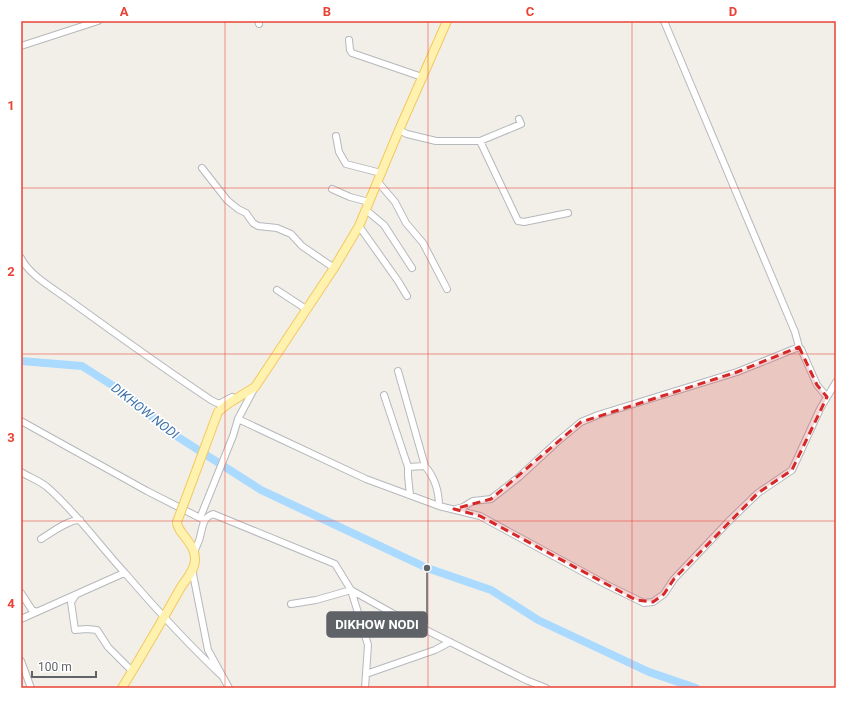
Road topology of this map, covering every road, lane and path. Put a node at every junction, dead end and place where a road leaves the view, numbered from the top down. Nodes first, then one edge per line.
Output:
1 (98, 21) edge
2 (447, 21) edge
3 (664, 21) edge
4 (349, 40) dead end
5 (21, 46) edge
6 (422, 77) junction
7 (519, 118) dead end
8 (399, 130) junction
9 (336, 136) dead end
10 (480, 141) junction
11 (202, 168) dead end
12 (381, 173) junction
13 (378, 182) junction
14 (332, 189) dead end
15 (367, 206) junction
16 (568, 213) dead end
17 (359, 226) junction
18 (21, 258) edge
19 (334, 268) junction
20 (412, 268) dead end
21 (447, 289) dead end
22 (277, 290) dead end
23 (407, 296) dead end
24 (306, 309) junction
25 (799, 347) junction
26 (398, 371) dead end
27 (836, 382) edge
28 (255, 387) junction
29 (384, 395) dead end
30 (827, 397) junction
31 (238, 419) junction
32 (21, 421) edge
33 (425, 466) junction
34 (408, 467) junction
35 (21, 473) edge
36 (410, 495) junction
37 (439, 506) junction
38 (454, 510) junction
39 (202, 517) junction
40 (80, 520) junction
41 (41, 539) dead end
42 (194, 552) junction
43 (192, 568) junction
44 (124, 573) junction
45 (352, 590) junction
46 (21, 593) edge
47 (75, 596) junction
48 (291, 604) dead end
49 (37, 612) junction
50 (164, 617) junction
51 (21, 619) edge
52 (450, 642) junction
53 (21, 661) edge
54 (132, 671) junction
55 (366, 674) junction
56 (221, 675) junction
57 (24, 680) edge
58 (31, 688) edge
59 (122, 688) edge
60 (229, 688) edge
61 (365, 688) edge
62 (546, 688) edge

1 - 5 street
2 - 6 main road
3 - 25 street
4 - 6 street
6 - 8 main road
7 - 10 street
8 - 10 street
8 - 12 main road
9 - 12 street
10 - 16 street
11 - 19 street
12 - 13 main road
13 - 15 main road
13 - 21 street
14 - 15 street
15 - 17 main road
15 - 20 street
17 - 19 main road
17 - 23 street
18 - 28 street
19 - 24 main road
22 - 24 street
24 - 28 main road
25 - 30 street
25 - 38 street
26 - 33 street
27 - 30 street
28 - 31 street
28 - 42 main road, bridge
29 - 34 street
30 - 38 street
31 - 36 street
31 - 39 street
32 - 39 street
33 - 34 street
33 - 37 street
34 - 36 street
35 - 40 street
36 - 37 street
37 - 38 street
39 - 42 street
39 - 45 street
40 - 41 street
40 - 44 street
42 - 43 main road
43 - 50 main road
43 - 56 street
44 - 47 street
44 - 50 street
45 - 48 street
45 - 52 street
45 - 55 street
46 - 49 street
47 - 49 street
47 - 54 street
49 - 51 street
50 - 54 main road
50 - 56 street
52 - 55 street
52 - 62 street
53 - 57 street
54 - 59 main road
55 - 61 street
56 - 60 street
57 - 58 street

